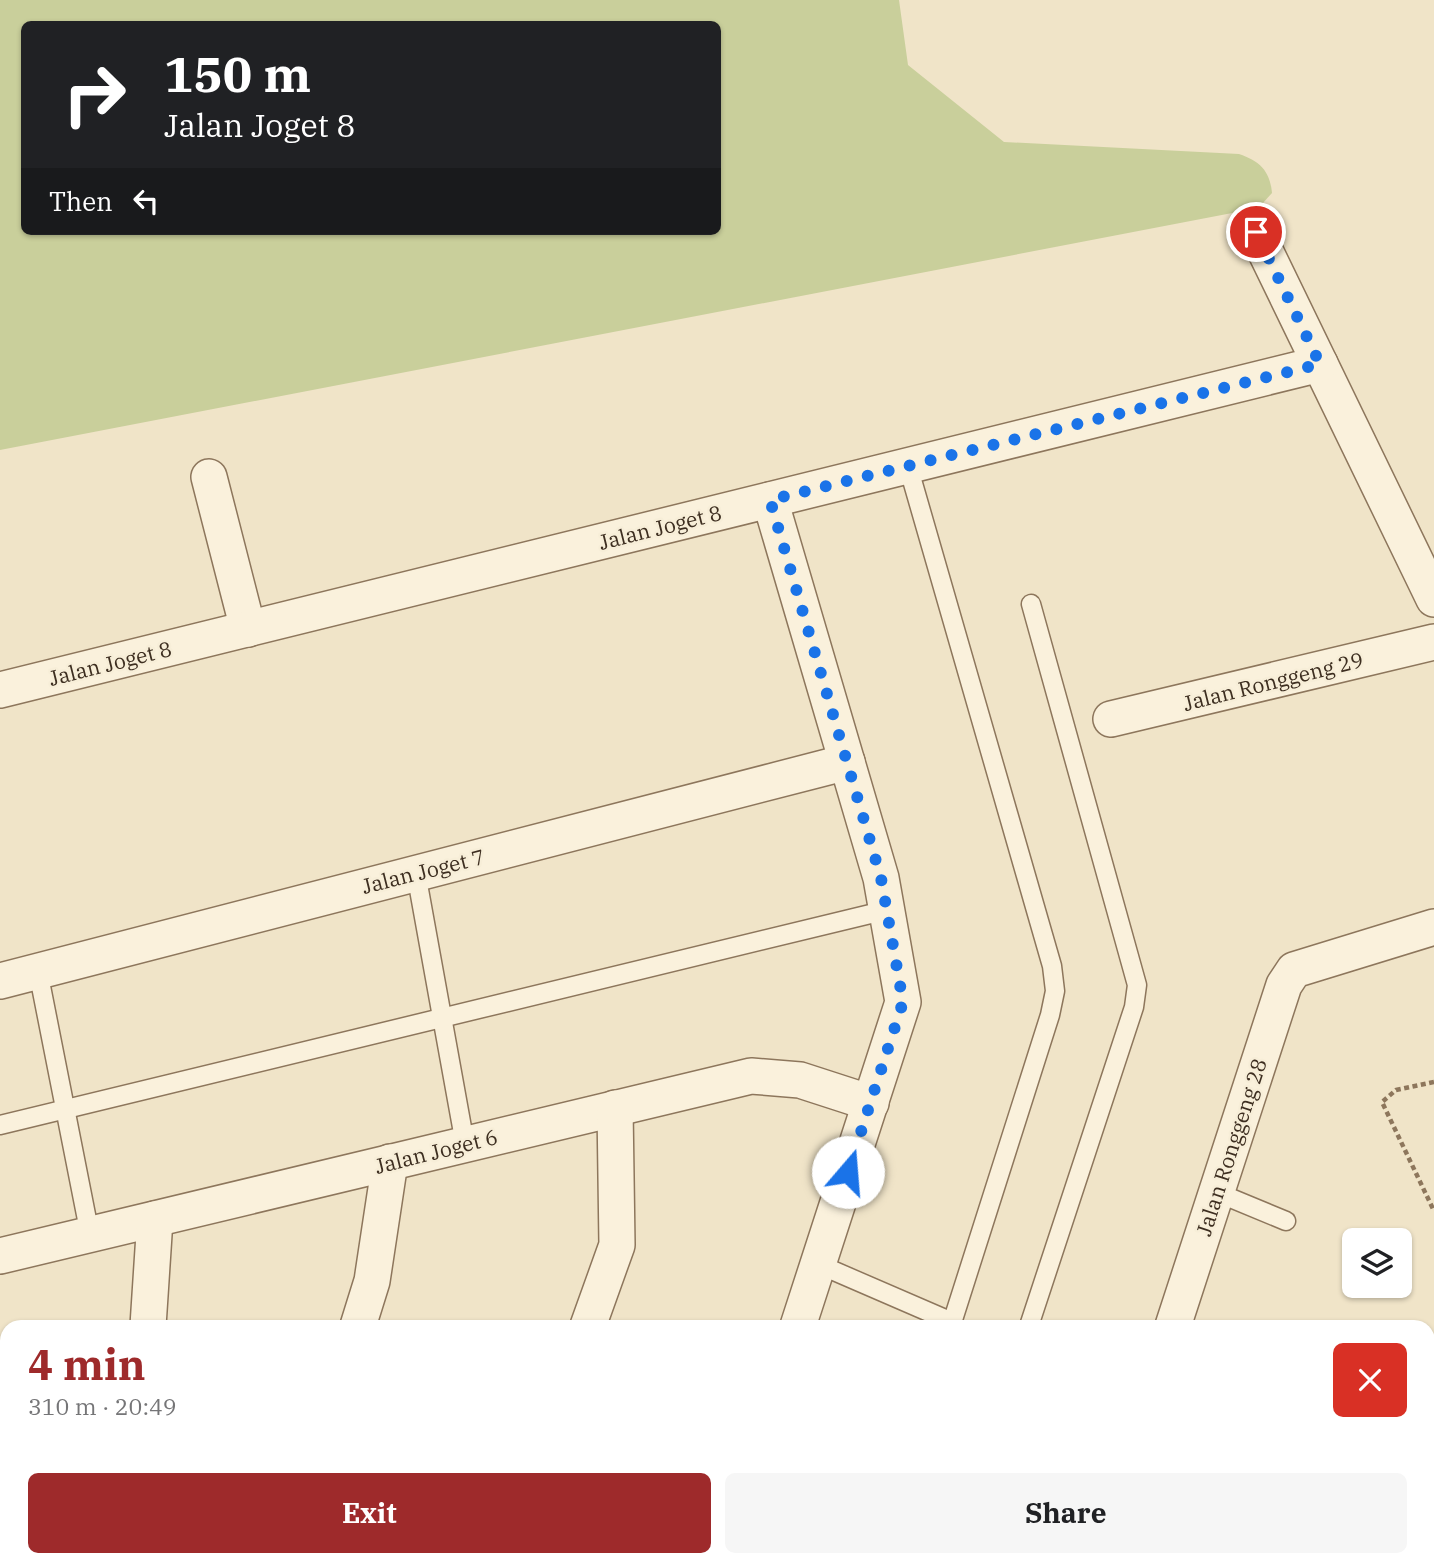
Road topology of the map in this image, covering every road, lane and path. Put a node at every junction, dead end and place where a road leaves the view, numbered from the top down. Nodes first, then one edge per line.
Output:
1 (1256, 232) dead end
2 (1320, 364) junction
3 (908, 466) junction
4 (209, 477) dead end
5 (770, 500) junction
6 (1434, 598) edge
7 (1031, 604) dead end
8 (248, 629) junction
9 (1434, 642) edge
10 (0, 690) edge
11 (1111, 719) dead end
12 (847, 762) junction
13 (416, 873) junction
14 (887, 910) junction
15 (1434, 927) edge
16 (38, 971) junction
17 (0, 981) edge
18 (443, 1018) junction
19 (1434, 1082) edge
20 (871, 1103) junction
21 (615, 1108) junction
22 (65, 1109) junction
23 (0, 1125) edge
24 (465, 1144) junction
25 (390, 1162) junction
26 (1216, 1192) junction
27 (1434, 1211) edge
28 (155, 1219) junction
29 (1286, 1221) dead end
30 (90, 1235) junction
31 (0, 1256) edge
32 (818, 1264) junction
33 (148, 1320) edge
34 (360, 1320) edge
35 (590, 1320) edge
36 (800, 1320) edge
37 (942, 1320) edge
38 (952, 1320) edge
39 (1031, 1320) edge
40 (1175, 1320) edge

1 - 2 street
2 - 3 street, Jalan Joget 8
2 - 6 street
3 - 5 street, Jalan Joget 8
3 - 38 lane
4 - 8 street
5 - 8 street, Jalan Joget 8
5 - 12 street
7 - 39 lane
8 - 10 street, Jalan Joget 8
9 - 11 street, Jalan Ronggeng 29
12 - 13 street, Jalan Joget 7
12 - 14 street
13 - 16 street, Jalan Joget 7
13 - 18 lane
14 - 18 lane
14 - 20 street
15 - 26 street, Jalan Ronggeng 28
16 - 17 street, Jalan Joget 7
16 - 22 lane
18 - 22 lane
18 - 24 lane
19 - 27 path
20 - 21 street, Jalan Joget 6
20 - 32 street
21 - 24 street, Jalan Joget 6
21 - 35 street
22 - 23 lane
22 - 30 lane
24 - 25 street, Jalan Joget 6
25 - 28 street, Jalan Joget 6
25 - 34 street
26 - 29 lane
26 - 40 street, Jalan Ronggeng 28
28 - 30 street, Jalan Joget 6
28 - 33 street
30 - 31 street, Jalan Joget 6
32 - 36 street
32 - 37 lane

